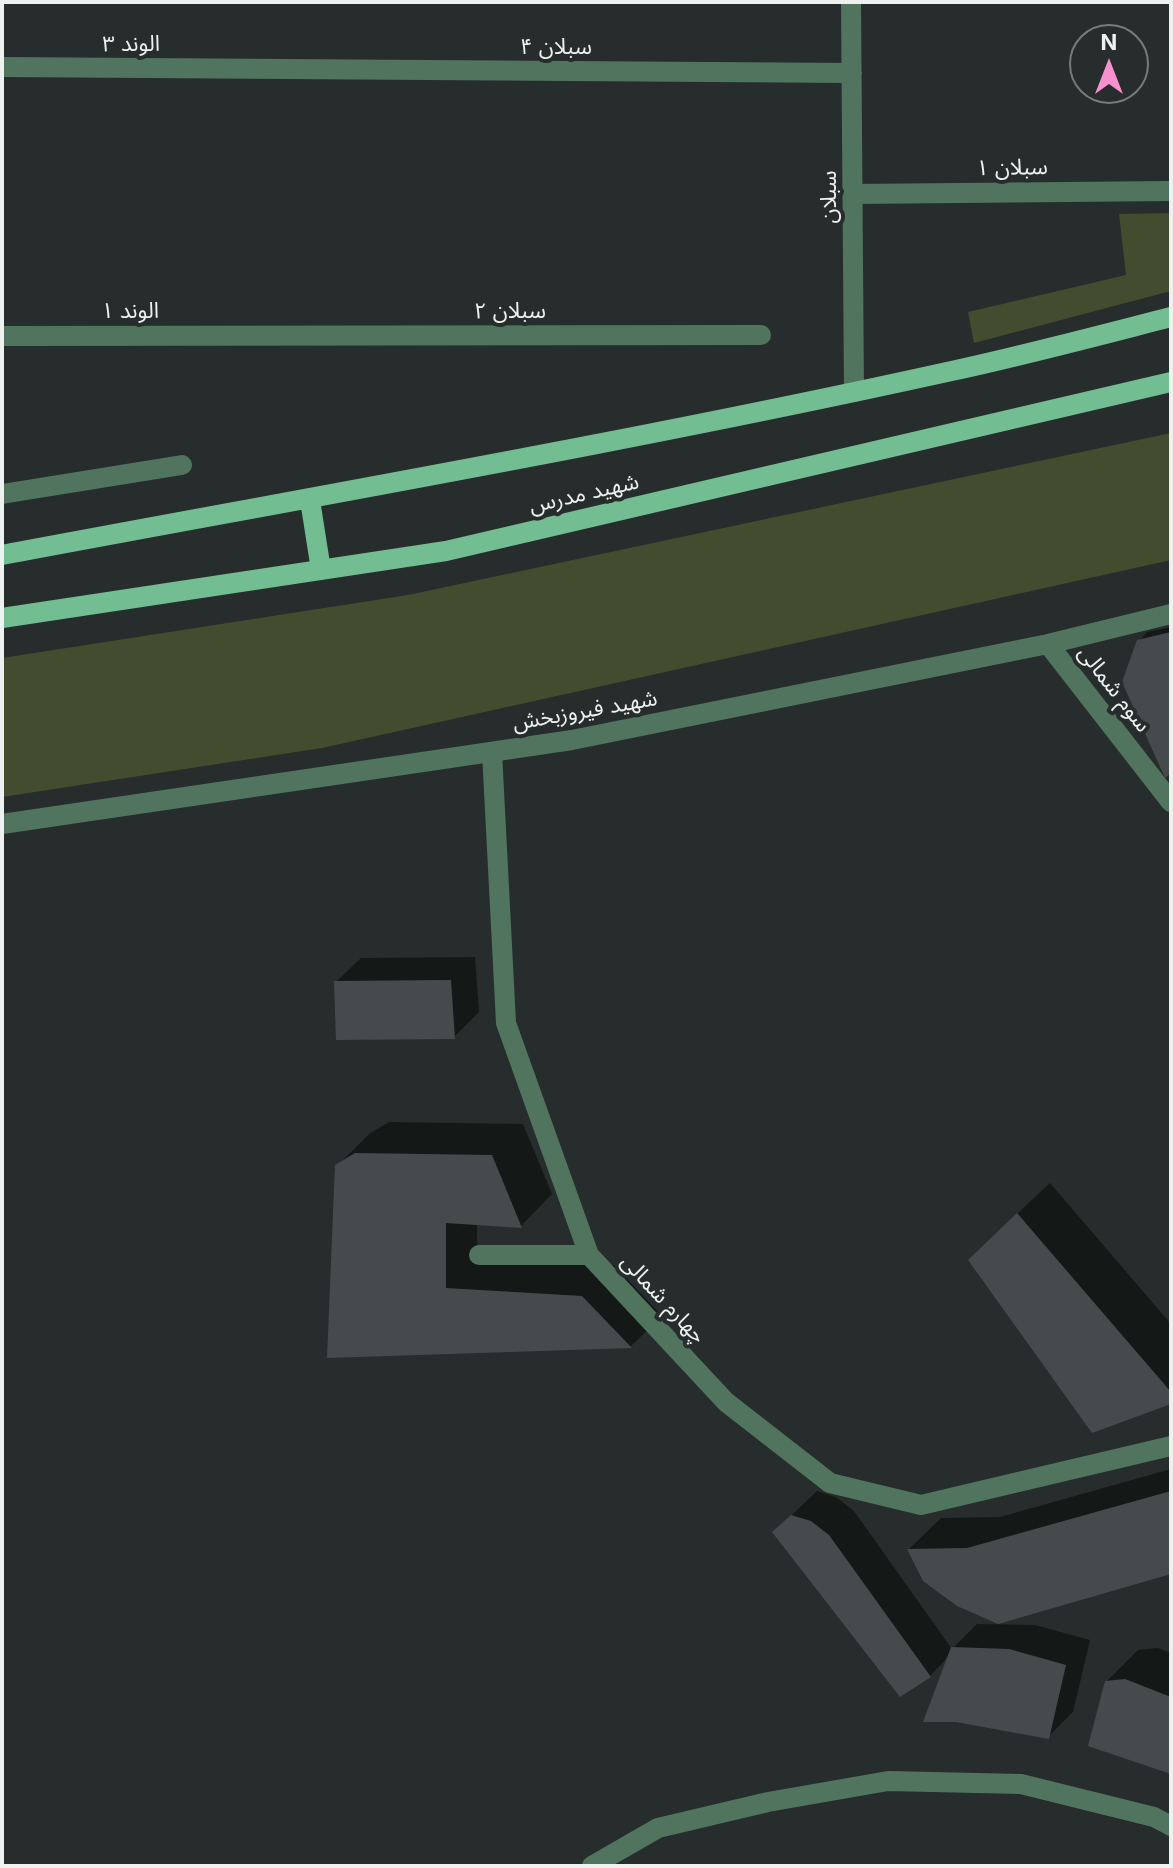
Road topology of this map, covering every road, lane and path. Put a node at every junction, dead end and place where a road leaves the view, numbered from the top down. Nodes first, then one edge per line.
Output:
1 (851, 2) edge
2 (2, 67) edge
3 (260, 69) joint
4 (852, 73) junction
5 (1171, 191) edge
6 (854, 194) junction
7 (1171, 317) edge
8 (258, 334) joint
9 (761, 335) dead end
10 (2, 336) edge
11 (1171, 382) edge
12 (854, 392) junction
13 (182, 465) dead end
14 (2, 494) edge
15 (310, 500) junction
16 (2, 555) edge
17 (321, 570) junction
18 (1171, 614) edge
19 (2, 618) edge
20 (1048, 644) junction
21 (492, 752) junction
22 (1171, 802) edge
23 (2, 824) edge
24 (479, 1255) dead end
25 (589, 1255) junction
26 (1171, 1446) edge
27 (1171, 1826) edge
28 (592, 1866) edge

1 - 4 street, سبلان
2 - 3 street, الوند ۳
3 - 4 street, سبلان ۴
4 - 6 street, سبلان
5 - 6 street, سبلان ۱
6 - 12 street, سبلان
7 - 12 main road, شهید مدرس
8 - 9 street, سبلان ۲
8 - 10 street, الوند ۱
11 - 17 main road, شهید مدرس
12 - 15 main road, شهید مدرس
13 - 14 street
15 - 16 main road, شهید مدرس
15 - 17 main road
17 - 19 main road, شهید مدرس
18 - 20 street, شهید فیروزبخش
20 - 21 street, شهید فیروزبخش
20 - 22 street, سوم شمالی
21 - 23 street, شهید فیروزبخش
21 - 25 street, چهارم شمالی
24 - 25 street
25 - 26 street, چهارم شمالی
27 - 28 street

